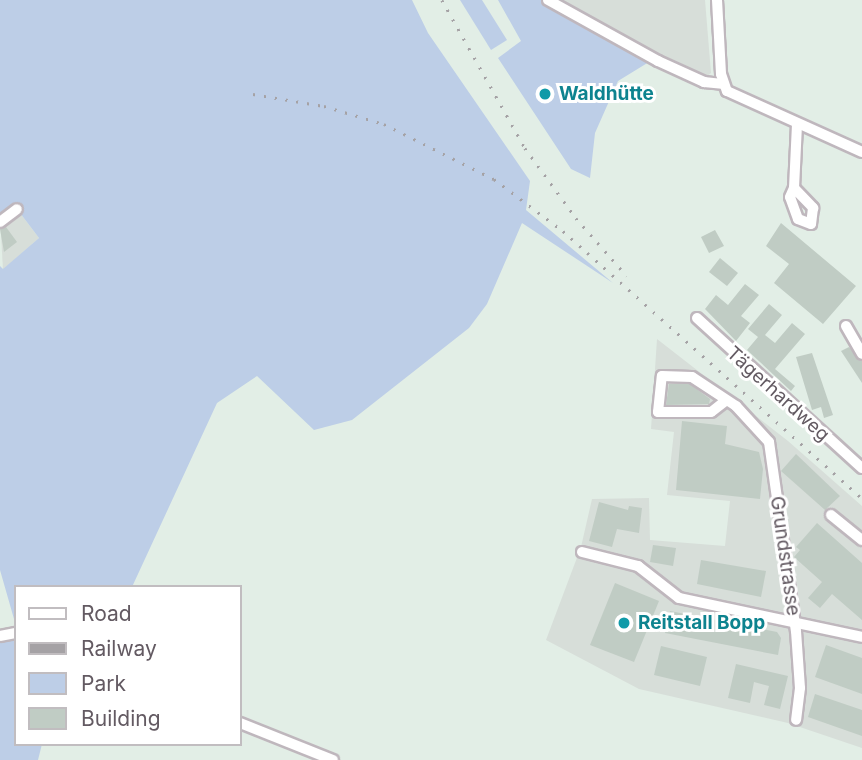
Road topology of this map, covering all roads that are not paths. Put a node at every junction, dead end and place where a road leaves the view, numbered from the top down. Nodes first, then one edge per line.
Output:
1 (548, 0) edge
2 (717, 0) edge
3 (722, 84) junction
4 (797, 125) junction
5 (862, 152) edge
6 (794, 188) dead end
7 (17, 209) dead end
8 (0, 222) edge
9 (697, 318) dead end
10 (846, 326) dead end
11 (862, 354) edge
12 (724, 402) junction
13 (862, 468) edge
14 (831, 514) dead end
15 (862, 540) edge
16 (582, 552) dead end
17 (794, 619) junction
18 (862, 637) edge
19 (796, 720) dead end
20 (242, 724) edge
21 (333, 760) edge

1 - 3 street
2 - 3 street
3 - 4 street
4 - 5 street
4 - 6 street
7 - 8 street
9 - 13 street, Tägerhardweg
10 - 11 street
12 - 12 street
12 - 17 street, Grundstrasse
14 - 15 street
16 - 17 street
17 - 18 street
17 - 19 street, Grundstrasse
20 - 21 street

